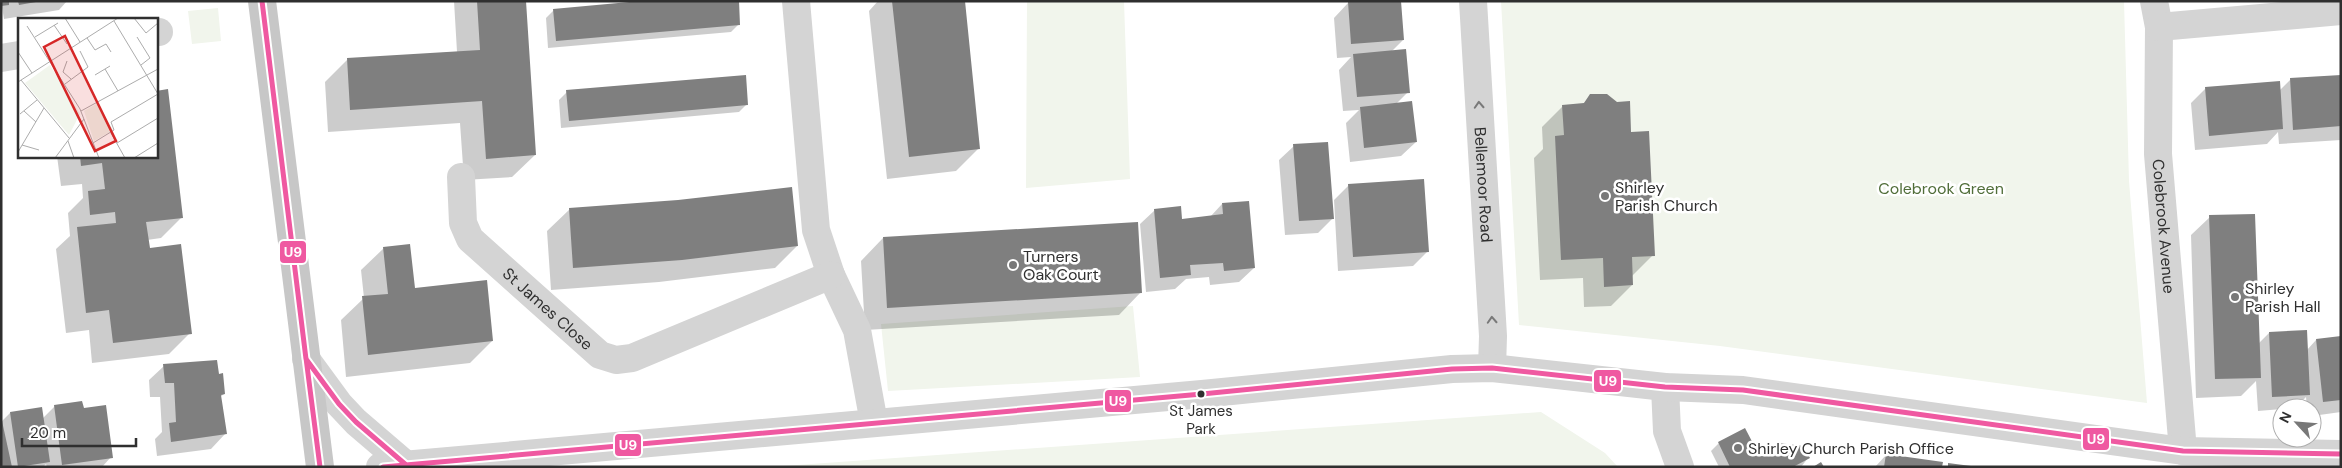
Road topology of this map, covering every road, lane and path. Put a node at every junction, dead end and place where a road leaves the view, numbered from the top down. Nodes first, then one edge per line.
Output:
1 (262, 1) edge
2 (796, 1) edge
3 (1473, 1) edge
4 (2341, 11) edge
5 (2156, 14) edge
6 (18, 55) edge
7 (1, 58) edge
8 (461, 177) dead end
9 (830, 275) junction
10 (306, 358) junction
11 (1492, 368) junction
12 (1665, 387) junction
13 (874, 423) junction
14 (2183, 451) junction
15 (2341, 454) edge
16 (396, 466) edge
17 (320, 467) edge
18 (1680, 467) edge

1 - 10 main road
2 - 9 street
11 -> 3 street, Bellemoor Road
4 - 5 street
5 - 14 street, Colebrook Avenue
6 - 7 street
8 - 9 street, St James Close
9 - 13 street
10 - 16 street
10 - 17 main road
11 - 12 street
11 - 13 street
12 - 14 street
12 - 18 street
13 - 16 street
14 - 15 street

